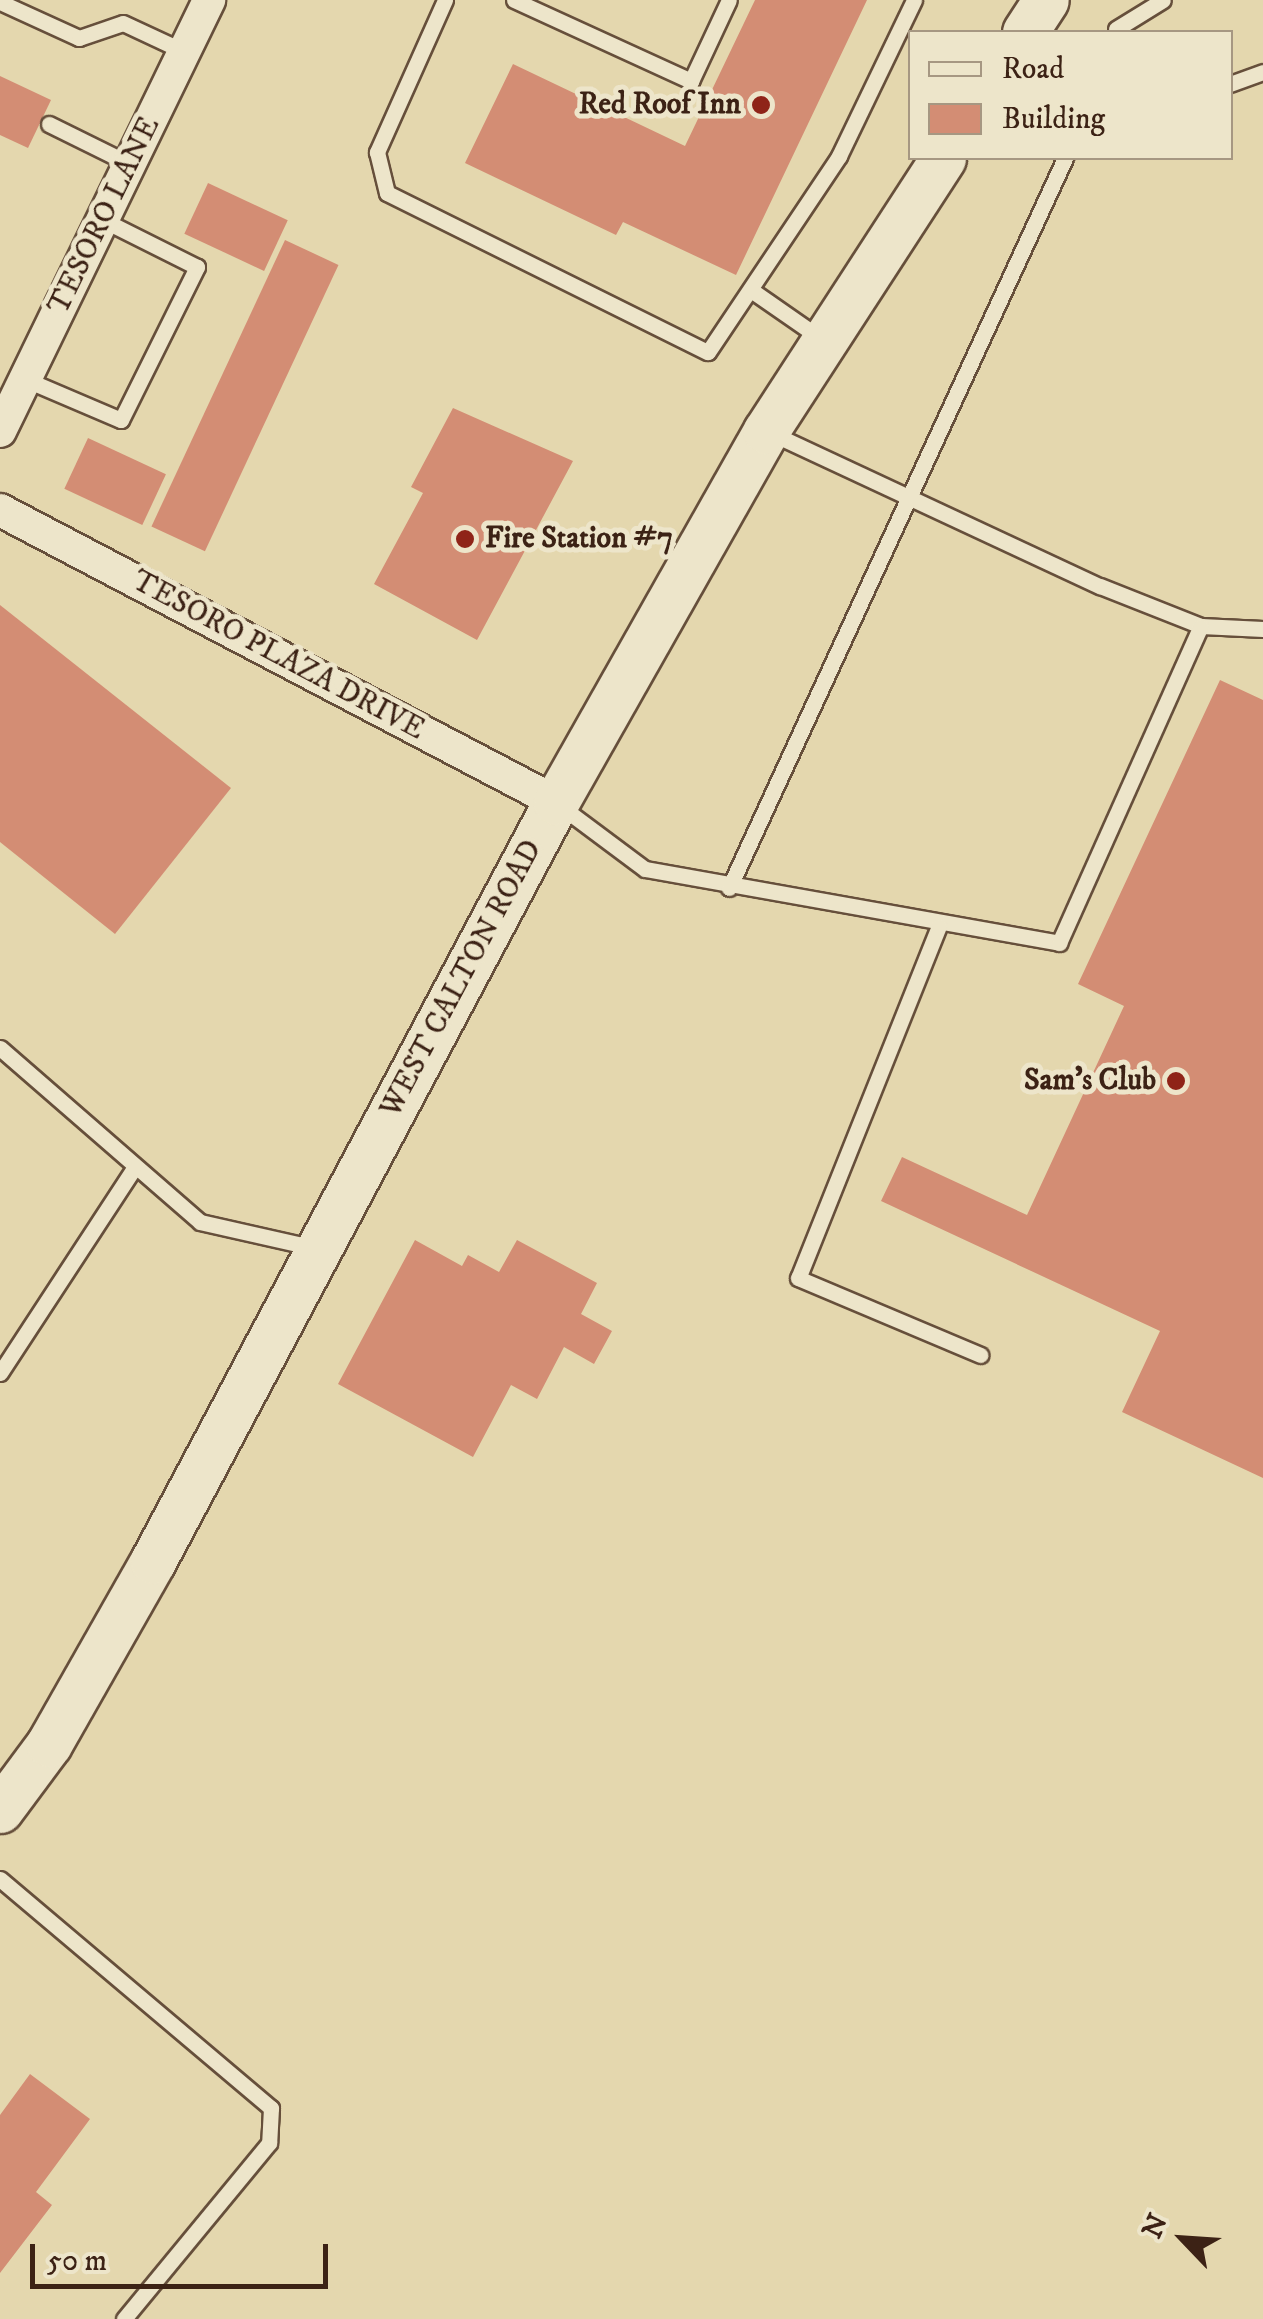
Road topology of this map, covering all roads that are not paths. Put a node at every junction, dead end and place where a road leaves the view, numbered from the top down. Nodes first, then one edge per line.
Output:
1 (209, 0) edge
2 (445, 0) edge
3 (514, 0) edge
4 (729, 0) edge
5 (914, 0) edge
6 (1046, 0) edge
7 (1163, 0) edge
8 (0, 2) edge
9 (1116, 29) dead end
10 (1026, 30) edge
11 (184, 51) junction
12 (1263, 72) edge
13 (1233, 83) edge
14 (50, 124) dead end
15 (942, 160) edge
16 (1065, 160) edge
17 (130, 164) junction
18 (103, 220) junction
19 (751, 290) junction
20 (824, 340) junction
21 (27, 380) junction
22 (0, 431) edge
23 (766, 431) junction
24 (906, 501) junction
25 (0, 510) edge
26 (1201, 626) junction
27 (1263, 630) edge
28 (556, 802) junction
29 (730, 888) junction
30 (939, 926) junction
31 (0, 1048) edge
32 (133, 1170) junction
33 (319, 1249) junction
34 (980, 1354) dead end
35 (0, 1373) edge
36 (0, 1810) edge
37 (0, 1879) edge
38 (124, 2319) edge

1 - 11 street, TESORO LANE
2 - 19 lane
3 - 4 lane
5 - 19 lane
6 - 10 main road
7 - 9 lane
8 - 11 lane
11 - 17 street, TESORO LANE
12 - 13 lane
14 - 17 lane
15 - 20 main road, WEST CALTON ROAD
16 - 24 lane
17 - 18 street, TESORO LANE
18 - 21 street, TESORO LANE
18 - 21 lane
19 - 20 lane
20 - 23 main road, WEST CALTON ROAD
21 - 22 street, TESORO LANE
23 - 24 lane
23 - 28 main road, WEST CALTON ROAD
24 - 26 lane
24 - 29 lane
25 - 28 street, TESORO PLAZA DRIVE
26 - 27 lane
26 - 30 lane
28 - 29 lane
28 - 33 main road, WEST CALTON ROAD
29 - 30 lane
30 - 34 lane
31 - 32 lane
32 - 33 lane
32 - 35 lane
33 - 36 main road, WEST CALTON ROAD
37 - 38 lane

